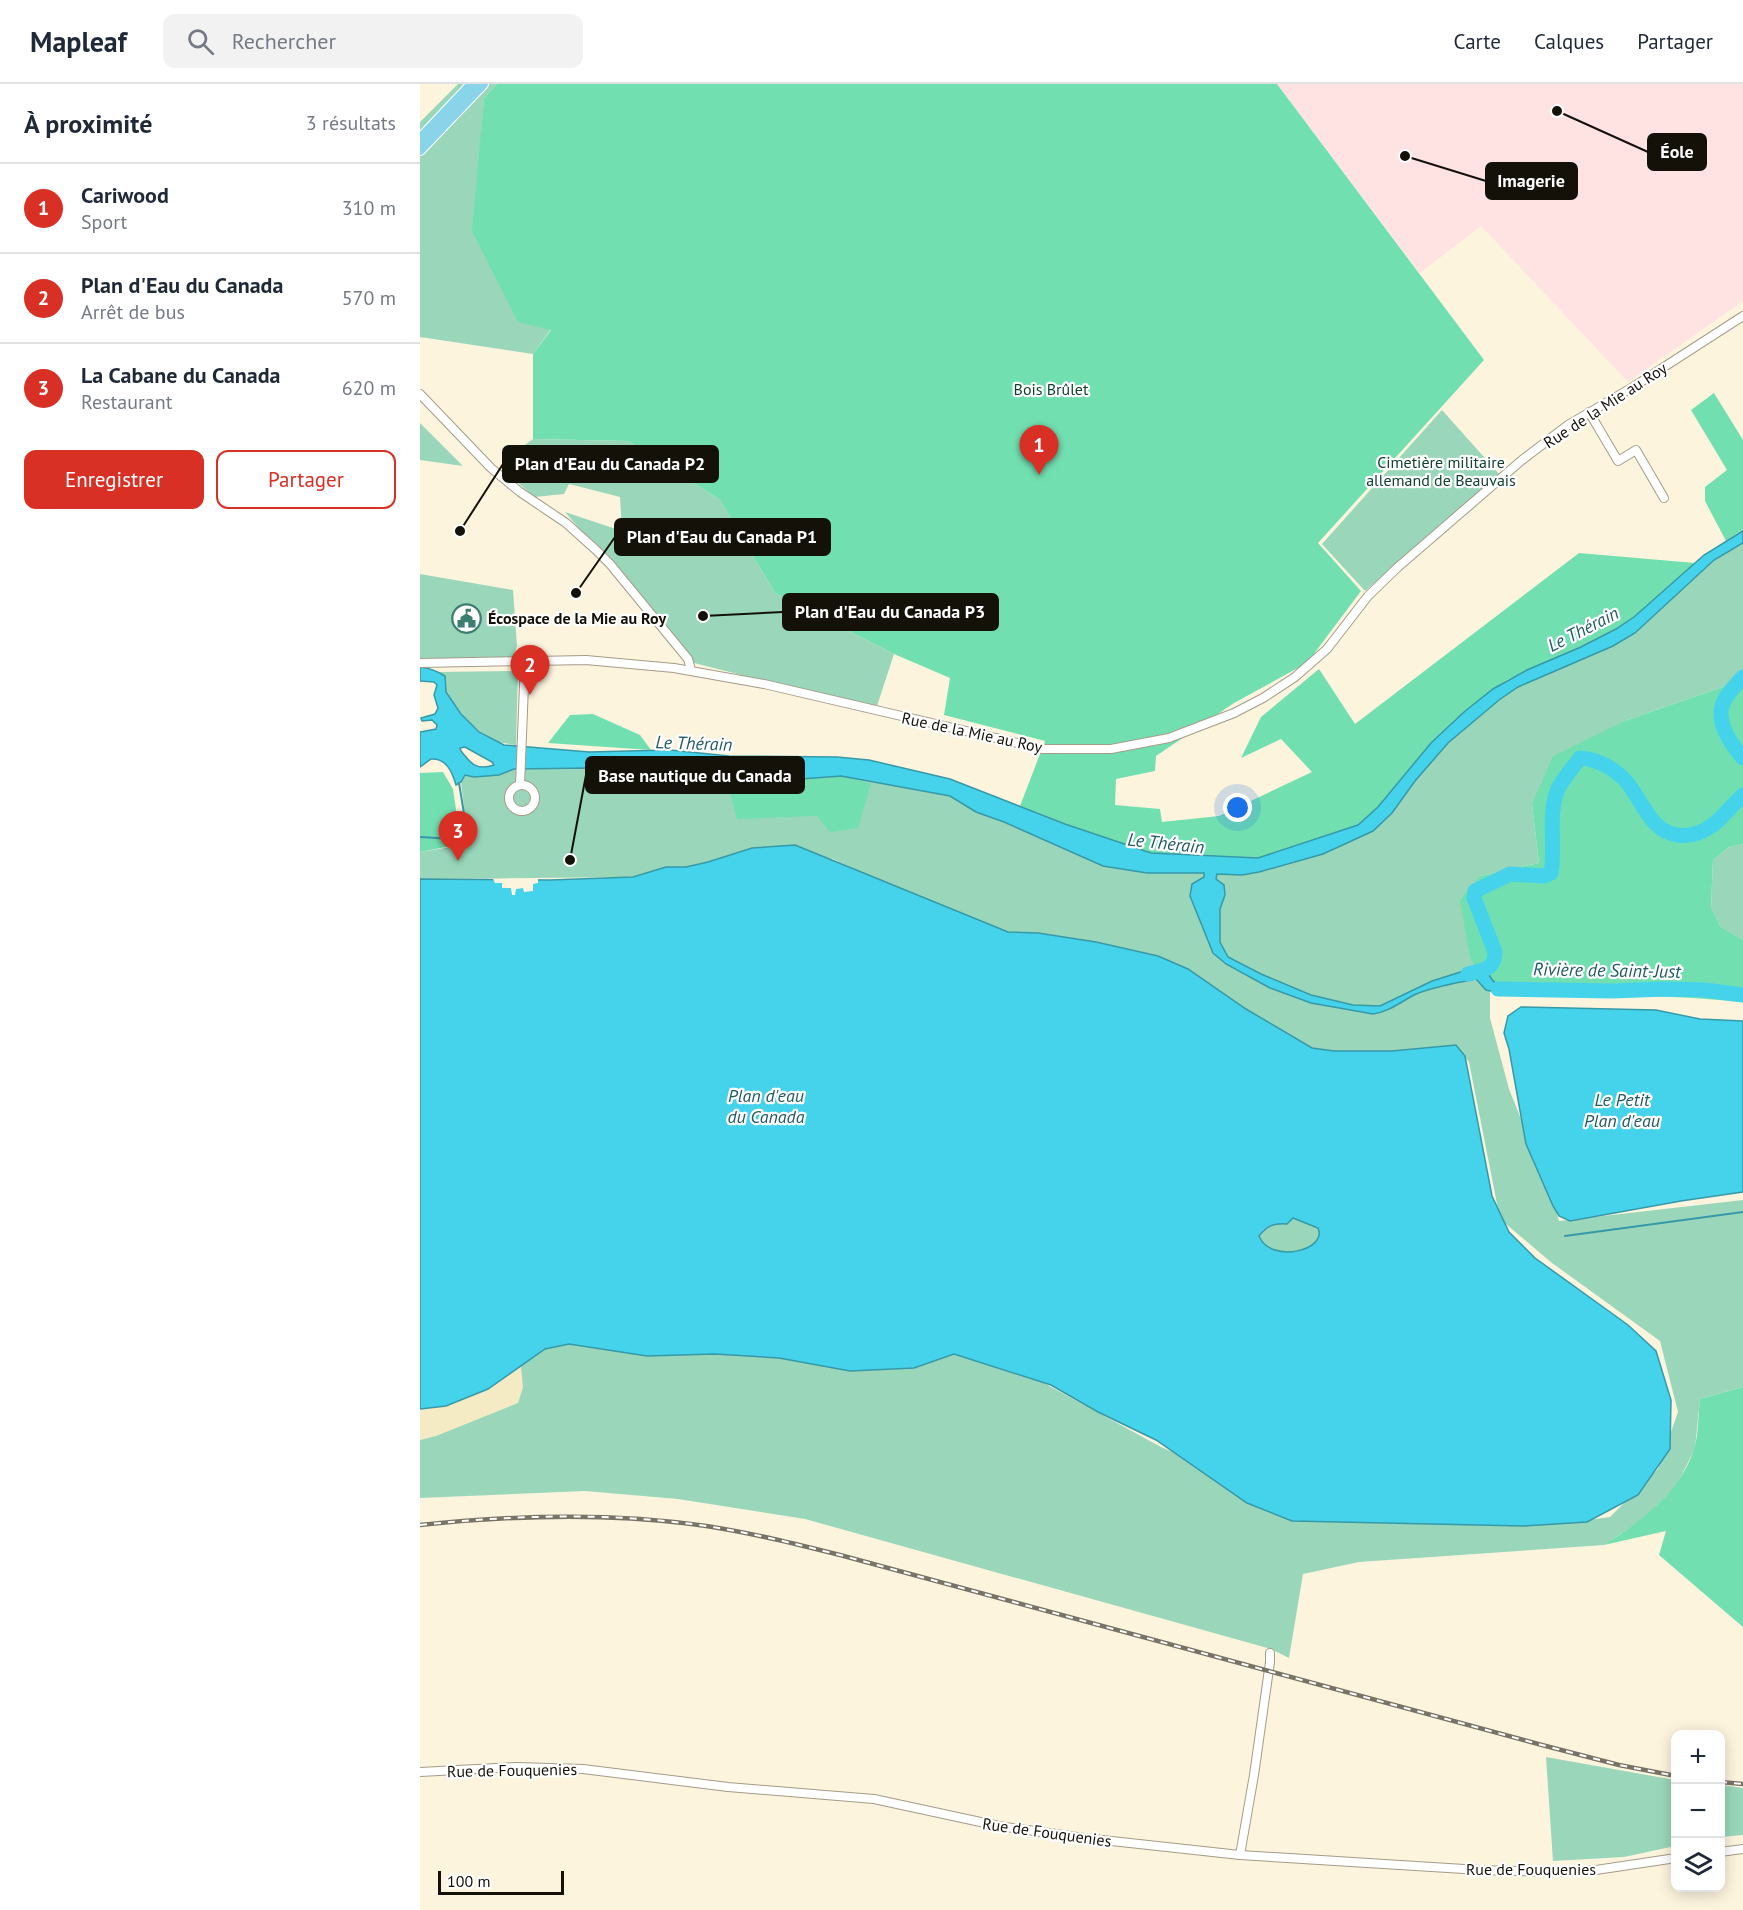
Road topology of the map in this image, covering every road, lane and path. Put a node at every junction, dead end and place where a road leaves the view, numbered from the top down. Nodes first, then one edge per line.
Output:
1 (472, 84) edge
2 (483, 84) edge
3 (420, 139) edge
4 (420, 150) edge
5 (1743, 316) edge
6 (420, 393) edge
7 (1588, 412) junction
8 (1664, 498) dead end
9 (675, 645) junction
10 (525, 661) junction
11 (420, 663) edge
12 (674, 668) junction
13 (691, 670) junction
14 (520, 785) dead end
15 (1270, 1653) dead end
16 (420, 1772) edge
17 (1743, 1849) edge
18 (1725, 1851) edge
19 (1240, 1855) junction
20 (1671, 1859) edge

1 - 3 main road
2 - 4 main road
5 - 7 street, Rue de la Mie au Roy
6 - 9 street
7 - 8 street
7 - 13 street, Rue de la Mie au Roy
9 - 12 street
9 - 13 street
10 - 11 street, Rue de la Mie au Roy
10 - 12 street, Rue de la Mie au Roy
10 - 14 street
12 - 13 street, Rue de la Mie au Roy
15 - 19 street
16 - 19 street, Rue de Fouquenies
17 - 18 street
19 - 20 street, Rue de Fouquenies

